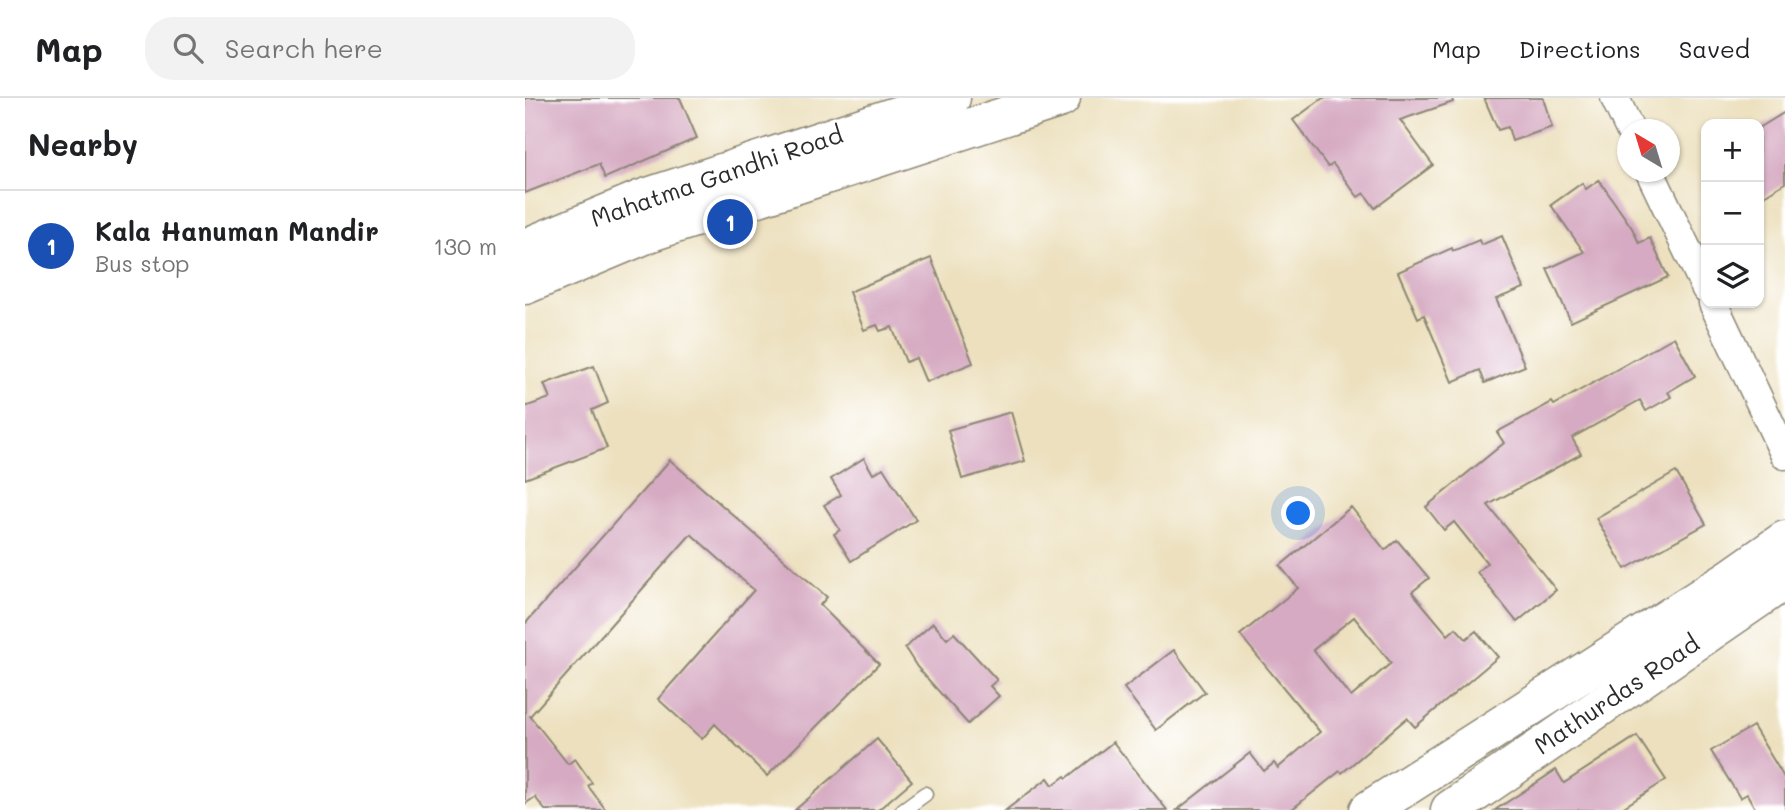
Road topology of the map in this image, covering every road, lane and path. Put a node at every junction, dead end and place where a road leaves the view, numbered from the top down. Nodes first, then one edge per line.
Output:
1 (951, 98) edge
2 (1061, 98) edge
3 (1615, 98) edge
4 (1625, 119) edge
5 (1655, 182) edge
6 (525, 248) edge
7 (1701, 279) edge
8 (525, 285) edge
9 (1715, 308) edge
10 (1785, 454) edge
11 (1785, 540) edge
12 (1785, 580) edge
13 (925, 794) dead end
14 (1373, 809) edge
15 (903, 810) edge
16 (1450, 810) edge

1 - 6 main road, Mahatma Gandhi Road
2 - 8 main road, Mahatma Gandhi Road
3 - 4 street
5 - 7 street
9 - 10 street
11 - 14 main road
12 - 16 main road, Mathurdas Road
13 - 15 lane

